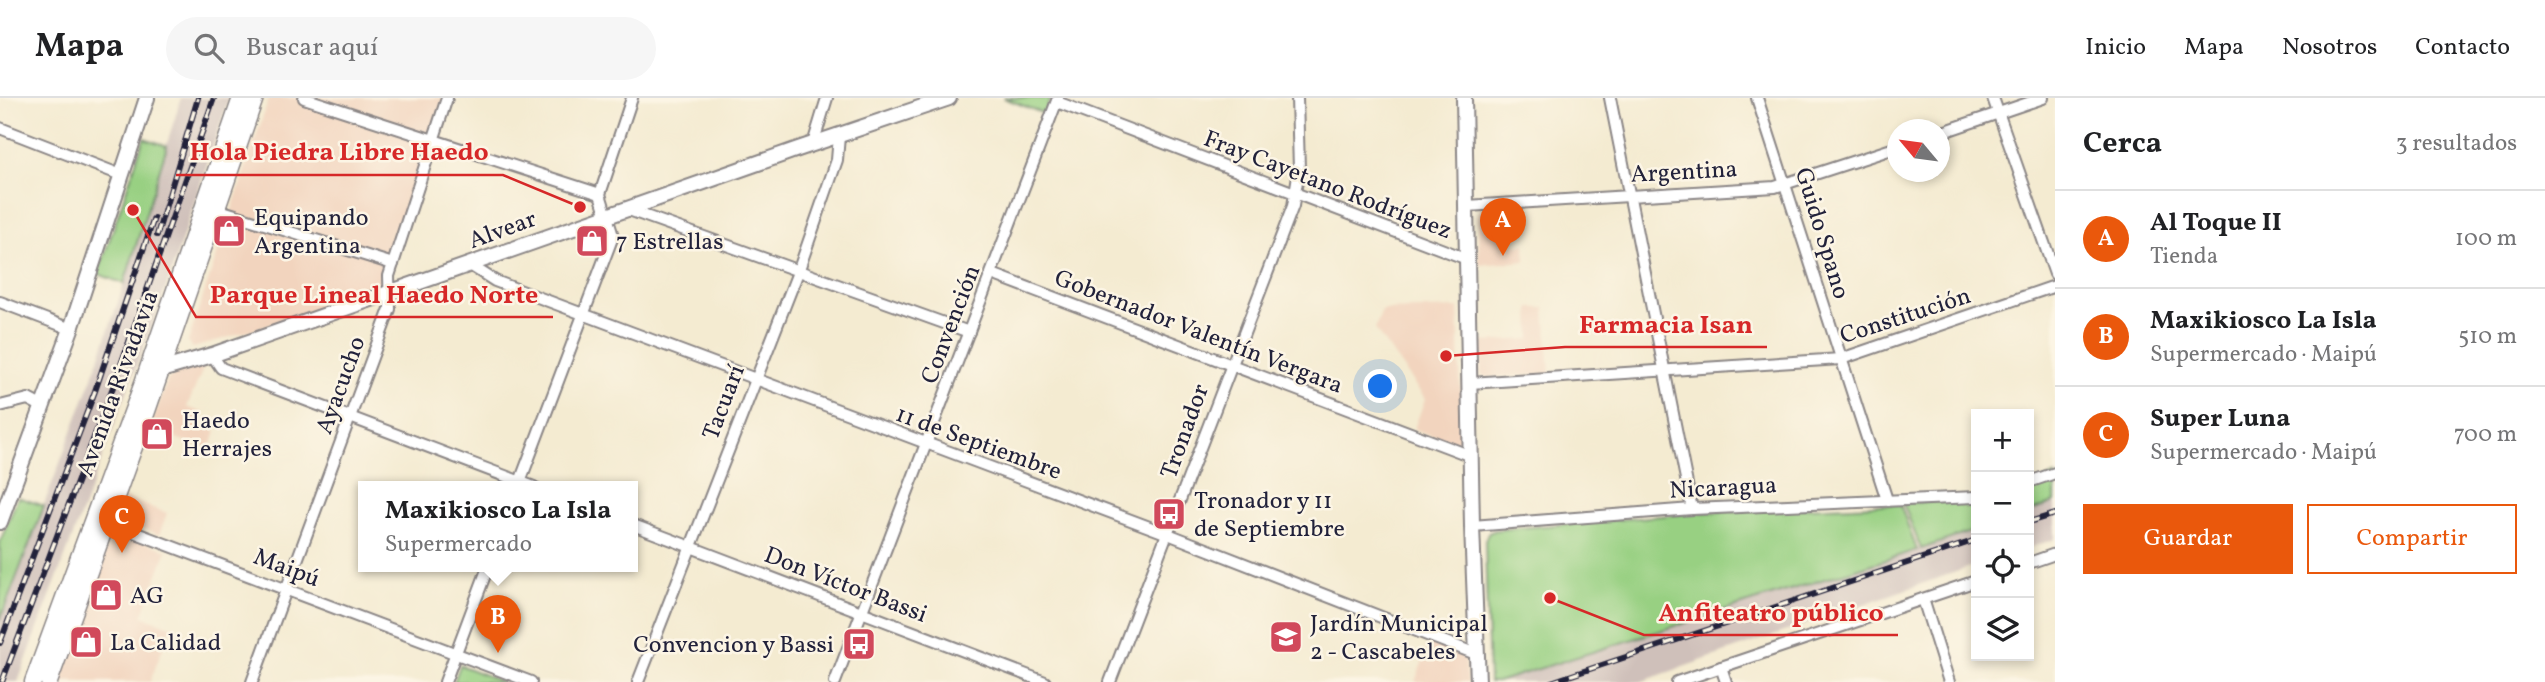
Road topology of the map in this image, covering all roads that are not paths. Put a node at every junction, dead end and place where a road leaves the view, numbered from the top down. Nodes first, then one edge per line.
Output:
1 (146, 98) edge
2 (241, 98) edge
3 (255, 98) edge
4 (304, 98) edge
5 (447, 98) edge
6 (632, 98) edge
7 (827, 98) edge
8 (949, 98) edge
9 (1297, 98) edge
10 (1464, 98) edge
11 (1611, 98) edge
12 (1757, 98) edge
13 (1993, 98) edge
14 (2043, 98) edge
15 (1058, 100) edge
16 (1998, 113) junction
17 (0, 128) edge
18 (1950, 130) edge
19 (839, 136) junction
20 (433, 139) junction
21 (813, 144) junction
22 (1887, 152) edge
23 (121, 175) junction
24 (1786, 185) junction
25 (600, 194) junction
26 (1295, 194) junction
27 (1629, 195) junction
28 (1467, 206) junction
29 (210, 207) junction
30 (626, 209) junction
31 (607, 216) junction
32 (1467, 259) junction
33 (393, 264) junction
34 (470, 265) junction
35 (798, 272) junction
36 (992, 274) junction
37 (2055, 274) edge
38 (2055, 286) edge
39 (391, 293) junction
40 (0, 302) edge
41 (584, 314) junction
42 (71, 329) junction
43 (969, 332) junction
44 (212, 355) junction
45 (1841, 359) junction
46 (1231, 365) junction
47 (155, 368) junction
48 (1663, 372) junction
49 (755, 379) junction
50 (1471, 383) junction
51 (0, 405) edge
52 (43, 407) junction
53 (351, 416) junction
54 (927, 445) junction
55 (1471, 456) junction
56 (2055, 473) edge
57 (2034, 480) edge
58 (512, 481) edge
59 (520, 481) edge
60 (1971, 497) edge
61 (1886, 500) junction
62 (1692, 509) junction
63 (0, 522) edge
64 (107, 522) junction
65 (638, 526) edge
66 (1472, 526) junction
67 (1168, 534) junction
68 (690, 546) junction
69 (2055, 554) edge
70 (2034, 561) edge
71 (486, 572) edge
72 (1971, 582) edge
73 (287, 589) junction
74 (1923, 599) junction
75 (862, 613) junction
76 (455, 653) junction
77 (1476, 654) junction
78 (1721, 667) junction
79 (33, 682) edge
80 (49, 682) edge
81 (252, 682) edge
82 (445, 682) edge
83 (531, 682) edge
84 (638, 682) edge
85 (835, 682) edge
86 (1045, 682) edge
87 (1110, 682) edge
88 (1478, 682) edge
89 (1677, 682) edge
90 (1726, 682) edge
91 (1949, 682) edge

1 - 23 street
2 - 29 main road, Avenida Rivadavia
3 - 29 main road, Avenida Rivadavia
4 - 20 street
5 - 20 street, Ayacucho
6 - 25 street
7 - 21 street
8 - 19 street, Alvear
9 - 26 street, Tronador
10 - 28 street
11 - 27 street
12 - 24 street, Guido Spano
13 - 16 street
14 - 16 street
15 - 26 street, Fray Cayetano Rodríguez
15 - 36 street, Convención
16 - 18 street
16 - 37 street
17 - 23 street
19 - 21 street, Alvear
19 - 35 street, Tacuarí
20 - 25 street
20 - 33 street, Ayacucho
21 - 30 street, Alvear
22 - 24 street, Argentina
23 - 42 street
24 - 27 street, Argentina
24 - 45 street, Guido Spano
25 - 31 street
26 - 32 street, Fray Cayetano Rodríguez
26 - 46 street, Tronador
27 - 28 street, Argentina
27 - 48 street
28 - 32 street
29 - 33 street
29 - 47 main road, Avenida Rivadavia
30 - 31 street, Alvear
30 - 35 street
31 - 34 street, Alvear
31 - 41 street
32 - 50 street
33 - 39 street, Ayacucho
34 - 39 street, Alvear
34 - 41 street, 11 de Septiembre
35 - 43 street
35 - 49 street, Tacuarí
36 - 43 street, Convención
36 - 46 street, Gobernador Valentín Vergara
38 - 45 street, Constitución
39 - 44 street, Alvear
39 - 53 street, Ayacucho
40 - 42 street
41 - 49 street, 11 de Septiembre
41 - 59 street
42 - 52 street
43 - 54 street, Convención
44 - 47 street, Alvear
44 - 53 street
45 - 48 street, Constitución
45 - 61 street, Guido Spano
46 - 55 street, Gobernador Valentín Vergara
46 - 67 street, Tronador
47 - 64 main road, Avenida Rivadavia
47 - 79 main road, Avenida Rivadavia
48 - 50 street, Constitución
48 - 62 street
49 - 54 street, 11 de Septiembre
49 - 68 street, Tacuarí
50 - 55 street
51 - 52 street
52 - 63 street
53 - 58 street
53 - 73 street, Ayacucho
54 - 67 street, 11 de Septiembre
54 - 75 street, Convención
55 - 66 street
56 - 57 street
60 - 61 street, Nicaragua
61 - 62 street, Nicaragua
62 - 66 street, Nicaragua
64 - 73 street, Maipú
64 - 80 main road, Avenida Rivadavia
65 - 68 street, Don Víctor Bassi
66 - 77 street
67 - 77 street, 11 de Septiembre
67 - 87 street, Tronador
68 - 75 street, Don Víctor Bassi
68 - 84 street, Tacuarí
69 - 70 street
71 - 76 street
72 - 74 street
73 - 76 street, Maipú
73 - 81 street, Ayacucho
74 - 78 street
74 - 91 street
75 - 85 street, Convención
75 - 86 street, Don Víctor Bassi
76 - 82 street
76 - 83 street, Maipú
77 - 88 street
78 - 89 street
78 - 90 street

